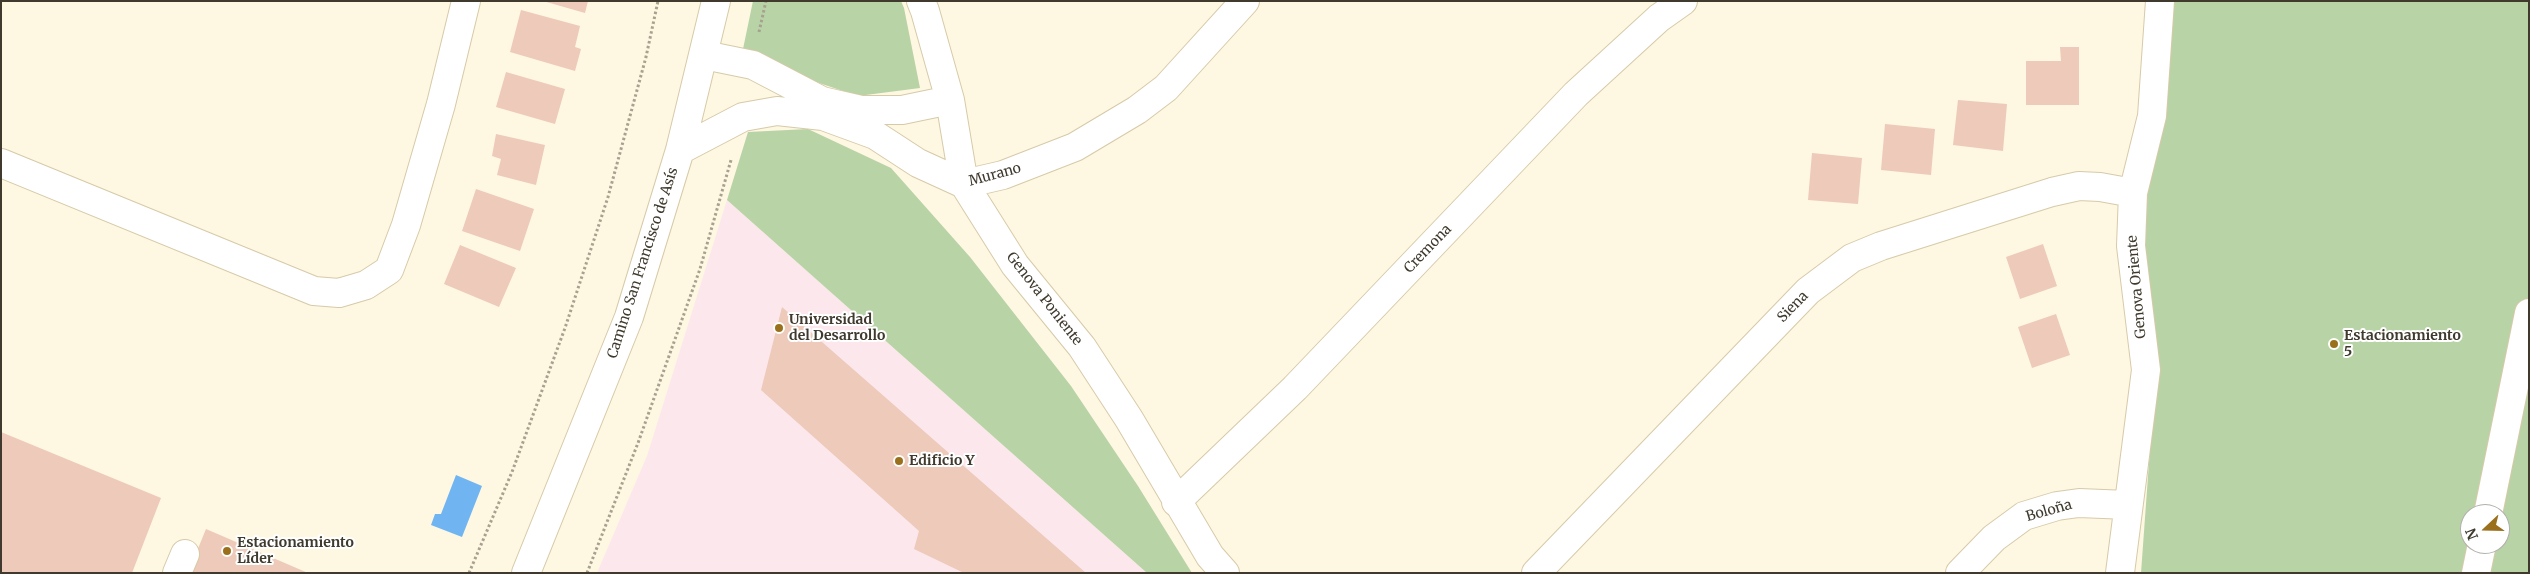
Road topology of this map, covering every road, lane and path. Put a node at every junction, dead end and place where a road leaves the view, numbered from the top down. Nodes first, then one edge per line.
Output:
1 (466, 1) edge
2 (658, 1) edge
3 (716, 1) edge
4 (766, 1) edge
5 (921, 1) edge
6 (1245, 1) edge
7 (1683, 1) edge
8 (2160, 1) edge
9 (704, 55) junction
10 (753, 65) junction
11 (950, 100) junction
12 (743, 117) junction
13 (680, 150) junction
14 (1, 163) edge
15 (964, 184) junction
16 (2133, 193) junction
17 (2529, 313) edge
18 (1176, 502) junction
19 (2490, 504) edge
20 (2128, 505) junction
21 (2480, 554) edge
22 (469, 573) edge
23 (526, 573) edge
24 (587, 573) edge
25 (1225, 573) edge
26 (1536, 573) edge
27 (1960, 573) edge
28 (2120, 573) edge
29 (2476, 573) edge

1 - 14 street
2 - 22 path
3 - 9 street, Camino San Francisco de Asís
4 - 10 path
5 - 11 street, Genova Poniente
6 - 15 street, Murano
7 - 18 street, Cremona
8 - 16 street, Genova Oriente
9 - 10 street
9 - 13 street, Camino San Francisco de Asís
10 - 11 street
11 - 15 street, Genova Poniente
12 - 13 street, Murano
12 - 15 street, Murano
12 - 24 path
13 - 23 street, Camino San Francisco de Asís
15 - 18 street, Genova Poniente
16 - 20 street, Genova Oriente
16 - 26 street, Siena
17 - 19 street
18 - 25 street, Genova Poniente
20 - 27 street, Boloña
20 - 28 street, Genova Oriente
21 - 29 street

